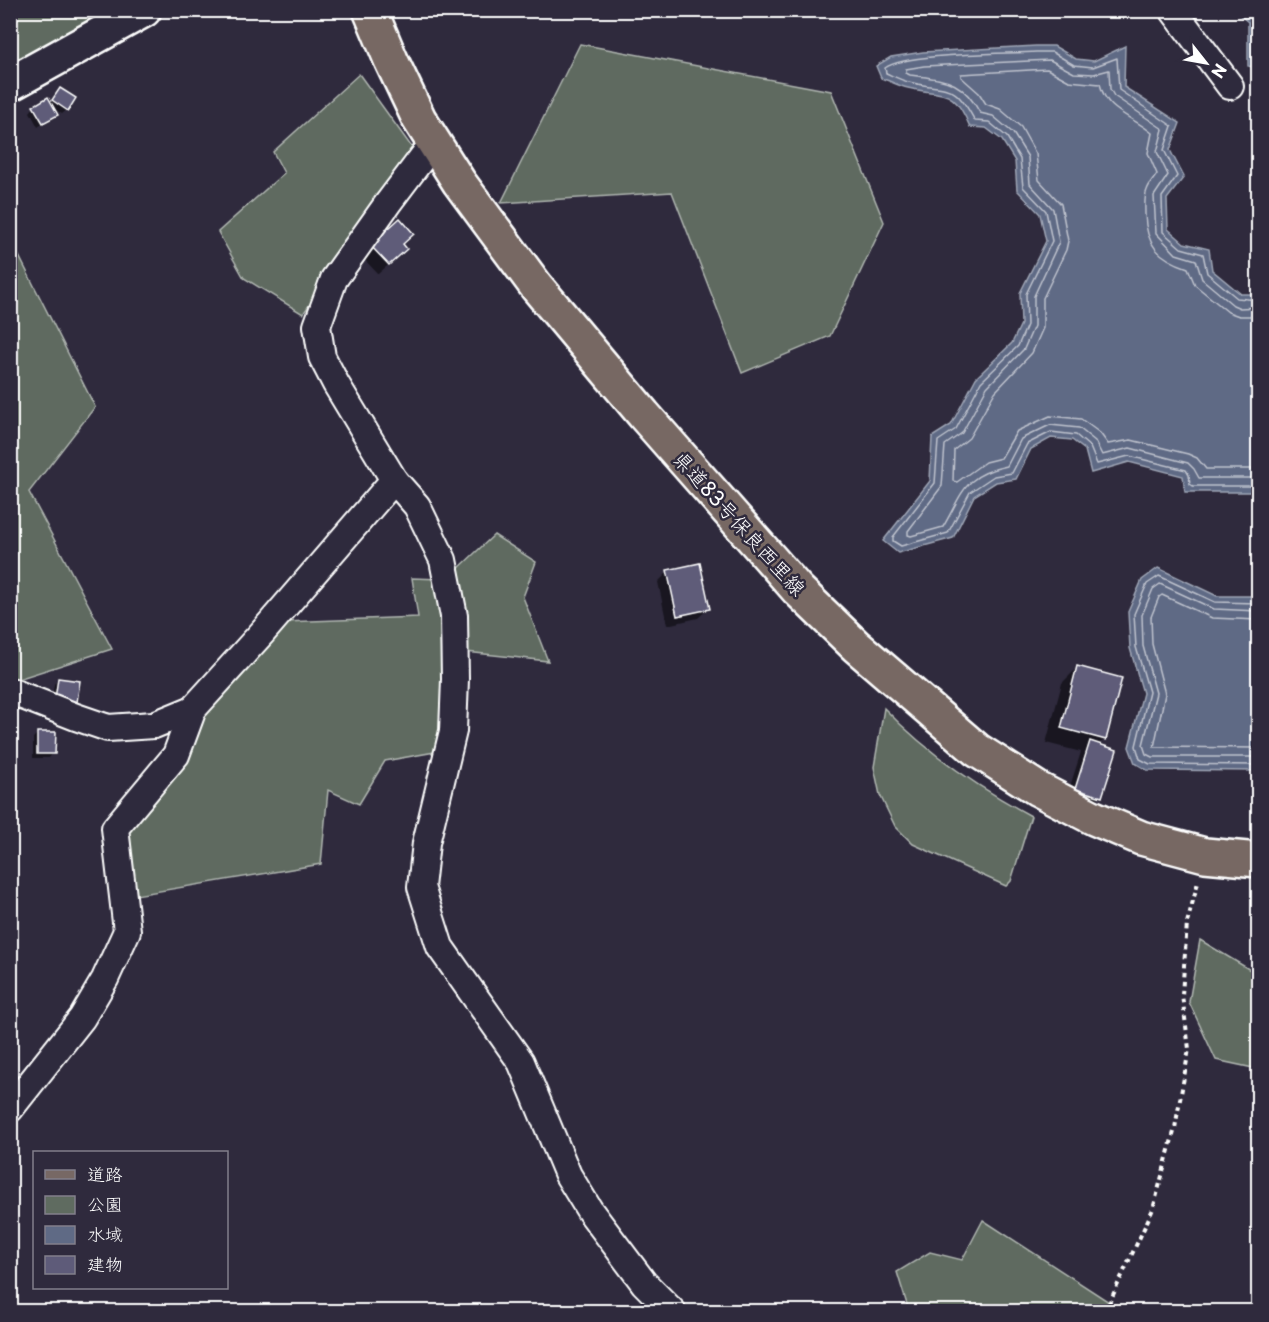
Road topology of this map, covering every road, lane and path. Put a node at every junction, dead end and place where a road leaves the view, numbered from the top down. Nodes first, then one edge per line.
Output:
1 (144, 10) edge
2 (370, 10) edge
3 (1173, 10) edge
4 (10, 84) edge
5 (1230, 86) dead end
6 (434, 142) junction
7 (394, 480) junction
8 (10, 691) edge
9 (193, 709) junction
10 (1205, 855) junction
11 (1258, 860) edge
12 (10, 1109) edge
13 (673, 1311) edge
14 (1105, 1311) edge

1 - 4 street
2 - 6 main road, 県道83号保良西里線
3 - 5 street
6 - 7 street
6 - 10 main road, 県道83号保良西里線
7 - 9 street
7 - 13 street
8 - 9 street
9 - 12 street
10 - 11 main road, 県道83号保良西里線
10 - 14 path

